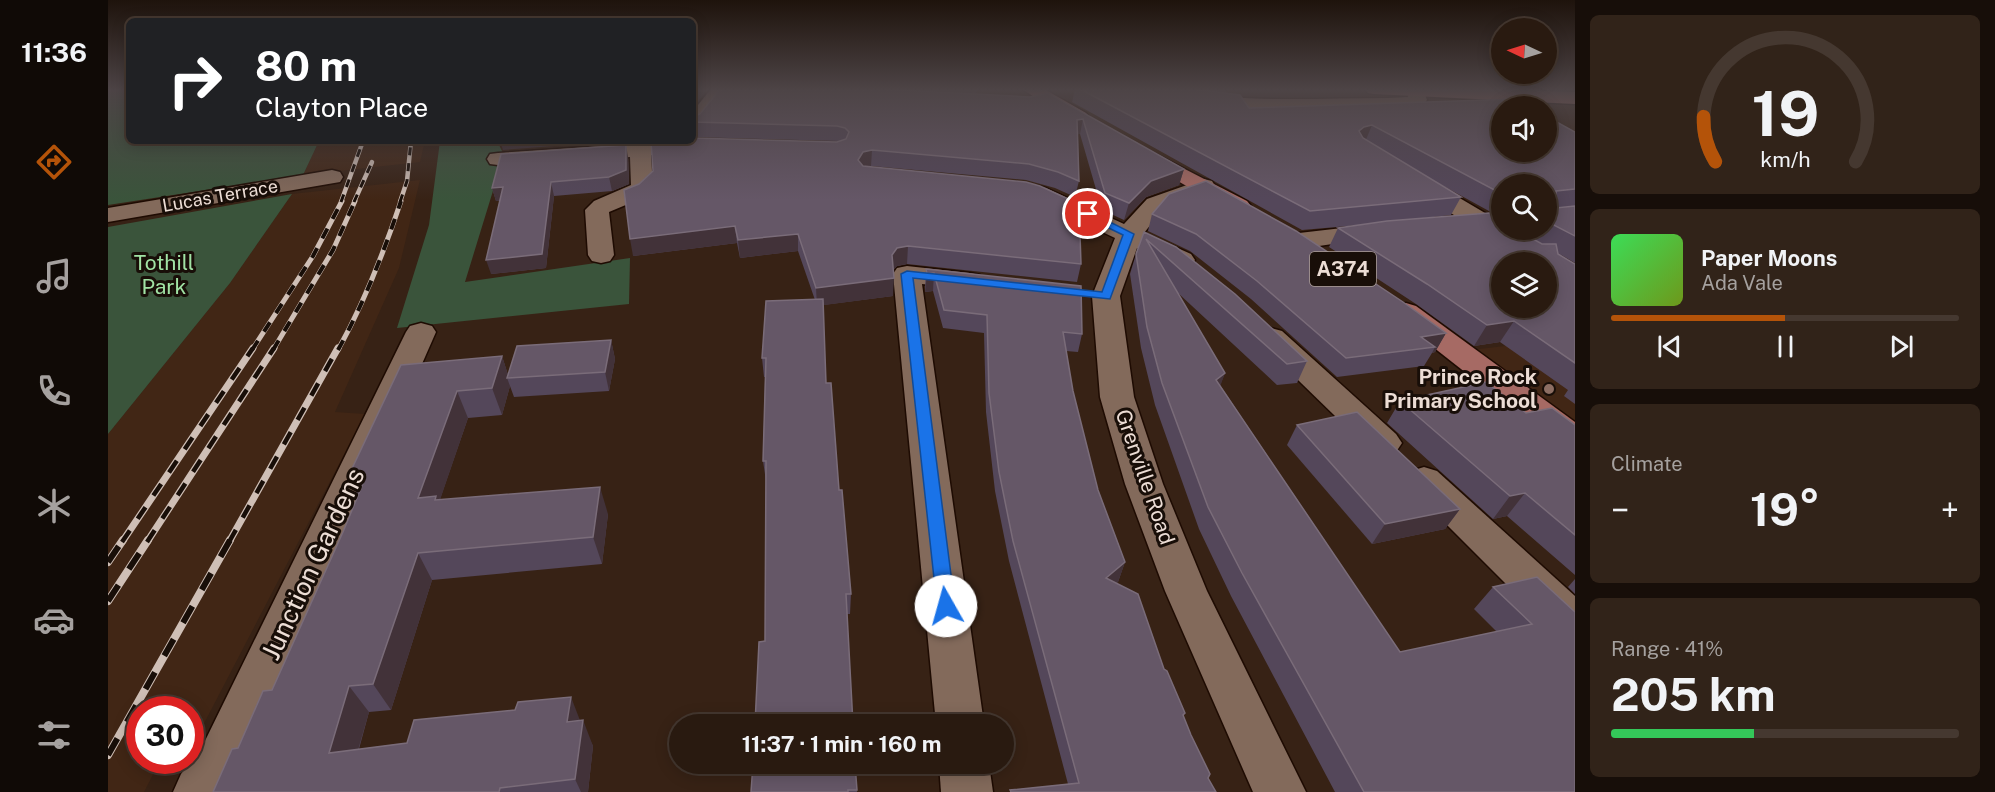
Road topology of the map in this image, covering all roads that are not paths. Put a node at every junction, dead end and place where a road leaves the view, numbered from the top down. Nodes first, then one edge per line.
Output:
1 (671, 144) edge
2 (694, 144) edge
3 (1126, 144) edge
4 (723, 146) edge
5 (640, 148) junction
6 (498, 159) edge
7 (1393, 168) edge
8 (332, 177) dead end
9 (1204, 186) junction
10 (1015, 187) edge
11 (108, 215) edge
12 (1491, 221) edge
13 (1491, 222) edge
14 (1449, 225) edge
15 (1405, 229) edge
16 (1281, 230) junction
17 (1129, 234) junction
18 (1519, 240) edge
19 (601, 255) dead end
20 (1334, 263) edge
21 (1575, 278) edge
22 (1205, 279) edge
23 (991, 284) edge
24 (1387, 299) edge
25 (1247, 315) edge
26 (421, 332) dead end
27 (1575, 440) edge
28 (1575, 624) edge
29 (959, 714) edge
30 (965, 774) edge
31 (199, 792) edge
32 (967, 792) edge
33 (1280, 792) edge

1 - 5 street
2 - 4 street
3 - 9 main road, A374
5 - 6 street
5 - 19 street
7 - 12 street
8 - 11 street, Lucas Terrace
9 - 16 main road, A374
9 - 17 street, Grenville Road
10 - 17 street
13 - 14 street
15 - 16 street
16 - 20 main road, A374
17 - 22 street
17 - 33 street, Grenville Road
18 - 21 street
23 - 29 street
24 - 27 main road, A374
25 - 28 street
26 - 31 street, Junction Gardens
30 - 32 street

